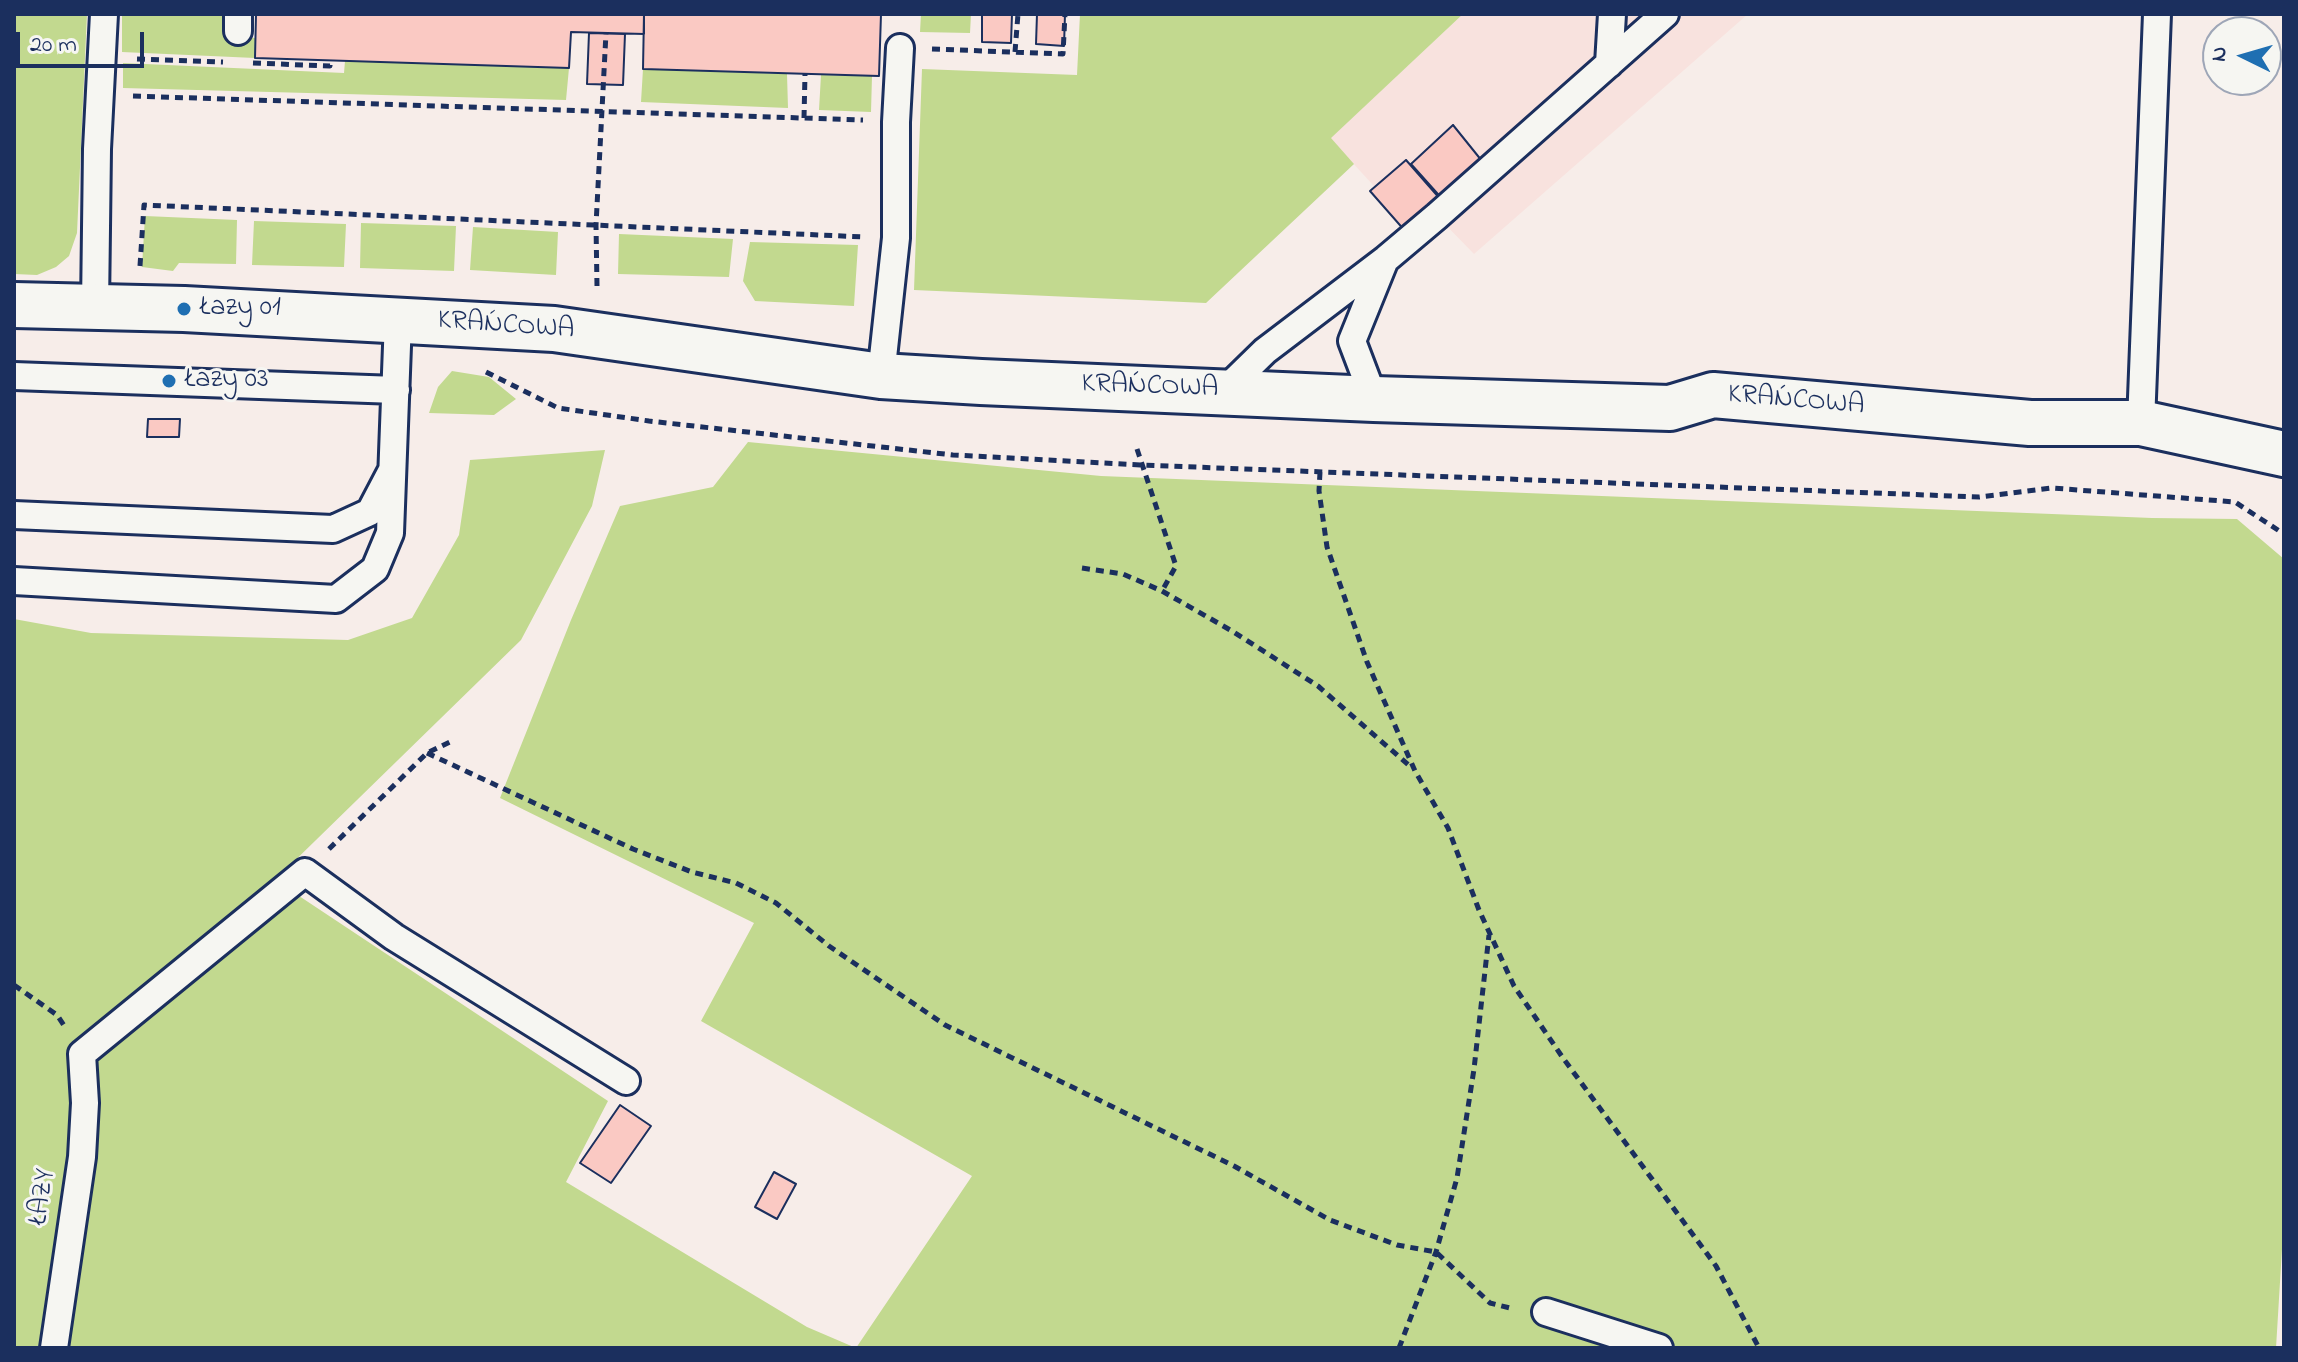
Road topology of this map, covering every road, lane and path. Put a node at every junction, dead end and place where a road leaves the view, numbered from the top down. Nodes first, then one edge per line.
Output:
1 (104, 14) edge
2 (1018, 14) edge
3 (1065, 14) edge
4 (1612, 14) edge
5 (1665, 14) edge
6 (2157, 14) edge
7 (606, 33) dead end
8 (900, 48) joint
9 (1015, 52) junction
10 (1609, 64) junction
11 (805, 74) dead end
12 (100, 95) junction
13 (602, 110) junction
14 (804, 118) junction
15 (896, 122) junction
16 (596, 225) junction
17 (896, 238) junction
18 (1386, 259) junction
19 (140, 271) dead end
20 (597, 286) dead end
21 (14, 305) edge
22 (95, 307) junction
23 (398, 319) junction
24 (480, 370) dead end
25 (14, 376) edge
26 (881, 376) junction
27 (396, 390) junction
28 (1224, 391) junction
29 (1374, 399) junction
30 (2141, 423) junction
31 (1137, 449) dead end
32 (2284, 454) edge
33 (394, 465) junction
34 (1141, 465) junction
35 (1320, 472) junction
36 (14, 515) edge
37 (2284, 534) edge
38 (1082, 568) dead end
39 (14, 581) edge
40 (1162, 591) junction
41 (450, 742) dead end
42 (427, 753) junction
43 (1415, 771) junction
44 (305, 872) junction
45 (1489, 934) junction
46 (14, 985) edge
47 (82, 1054) junction
48 (626, 1081) dead end
49 (1436, 1252) junction
50 (1546, 1312) joint
51 (54, 1348) edge
52 (1399, 1348) edge
53 (1659, 1348) edge
54 (1759, 1348) edge

1 - 12 lane
2 - 9 path
3 - 9 path
4 - 10 lane
5 - 10 lane
6 - 30 lane
7 - 13 path
8 - 9 path
8 - 15 lane
10 - 18 lane
11 - 14 path
12 - 13 path
12 - 22 lane
13 - 14 path
13 - 16 path
14 - 15 path
15 - 17 lane
16 - 17 path
16 - 19 path
16 - 20 path
17 - 26 lane
18 - 28 lane
18 - 29 lane
21 - 22 street, KRAŃCOWA
22 - 23 street, KRAŃCOWA
23 - 26 street, KRAŃCOWA
23 - 27 lane
24 - 34 path
25 - 27 lane
26 - 28 street, KRAŃCOWA
27 - 33 lane
28 - 29 street, KRAŃCOWA
29 - 30 street, KRAŃCOWA
30 - 32 street, KRAŃCOWA
31 - 34 path
33 - 36 lane
33 - 39 lane
34 - 35 path
34 - 40 path
35 - 37 path
35 - 43 path
38 - 40 path
40 - 43 path
41 - 42 path
42 - 44 path
42 - 49 path
43 - 45 path
44 - 47 lane
44 - 48 lane
45 - 49 path
45 - 54 path
46 - 47 path
47 - 51 lane, ŁAZY
49 - 50 path
49 - 52 path
50 - 53 lane

